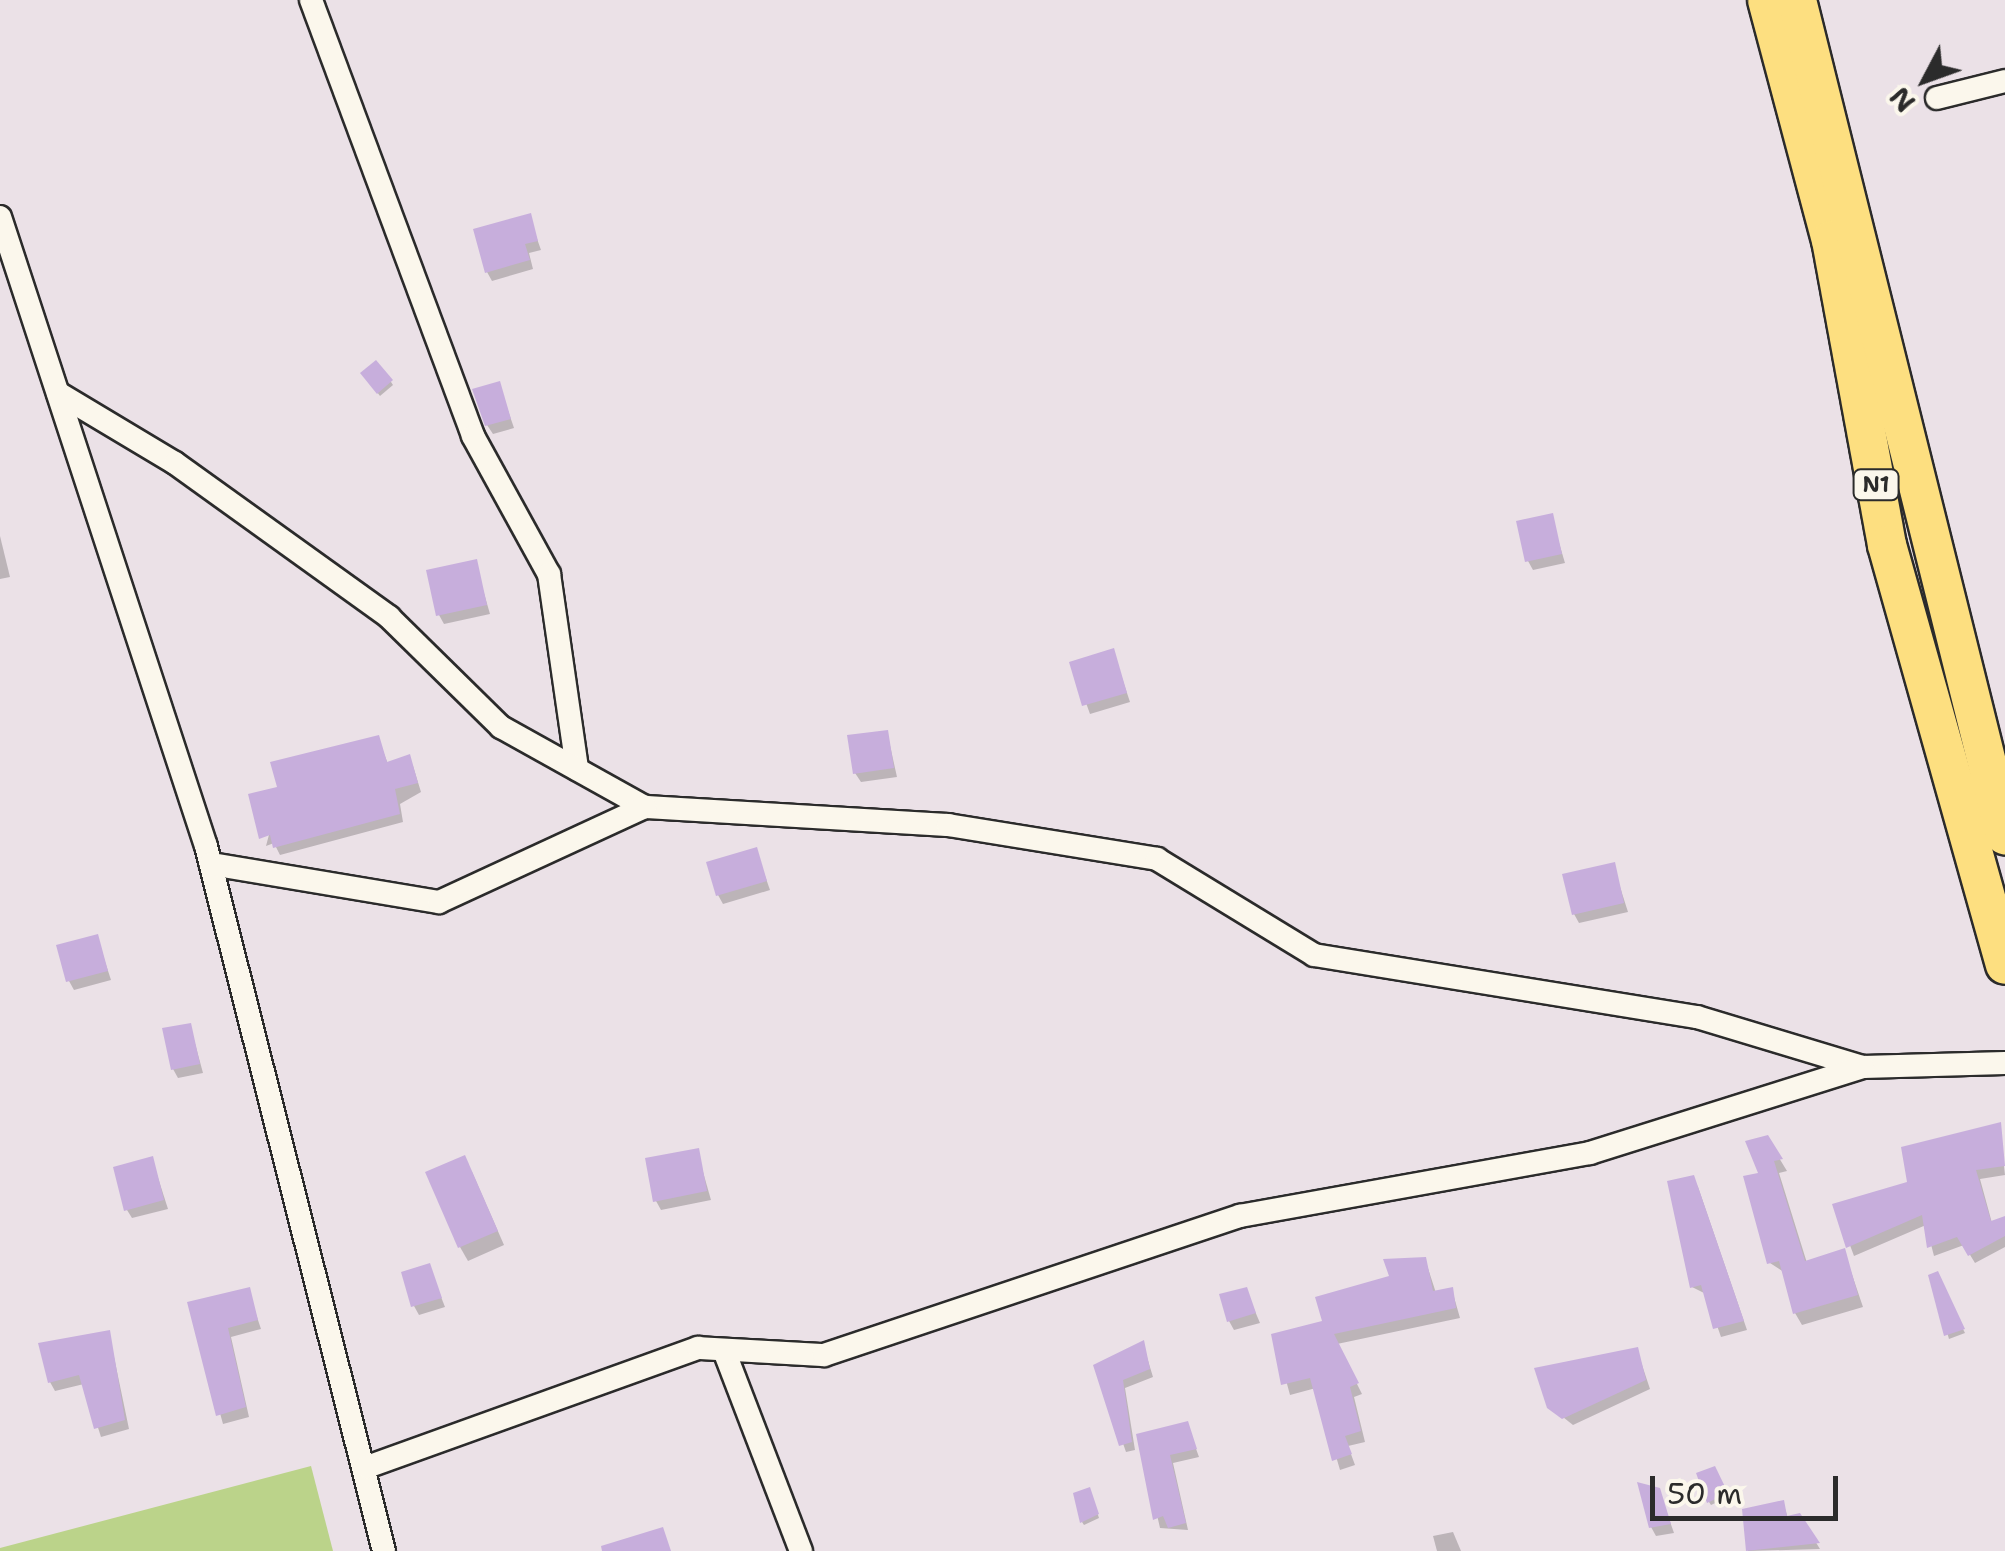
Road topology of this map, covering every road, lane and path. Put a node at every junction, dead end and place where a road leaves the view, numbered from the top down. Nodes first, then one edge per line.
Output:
1 (311, 0) edge
2 (1767, 0) edge
3 (1796, 0) edge
4 (2005, 81) edge
5 (1937, 98) dead end
6 (0, 217) edge
7 (58, 393) junction
8 (576, 769) junction
9 (645, 807) junction
10 (2005, 835) edge
11 (211, 864) junction
12 (2005, 965) edge
13 (2005, 1062) edge
14 (1863, 1067) junction
15 (724, 1353) junction
16 (367, 1467) junction
17 (384, 1551) edge
18 (801, 1551) edge

1 - 8 street
2 - 12 main road, N1
3 - 10 main road, N1
4 - 5 street
6 - 7 street
7 - 8 street
7 - 11 street
8 - 9 street
9 - 11 street
9 - 14 street
11 - 16 street
13 - 14 street
14 - 15 street
15 - 16 street
15 - 18 street
16 - 17 street

